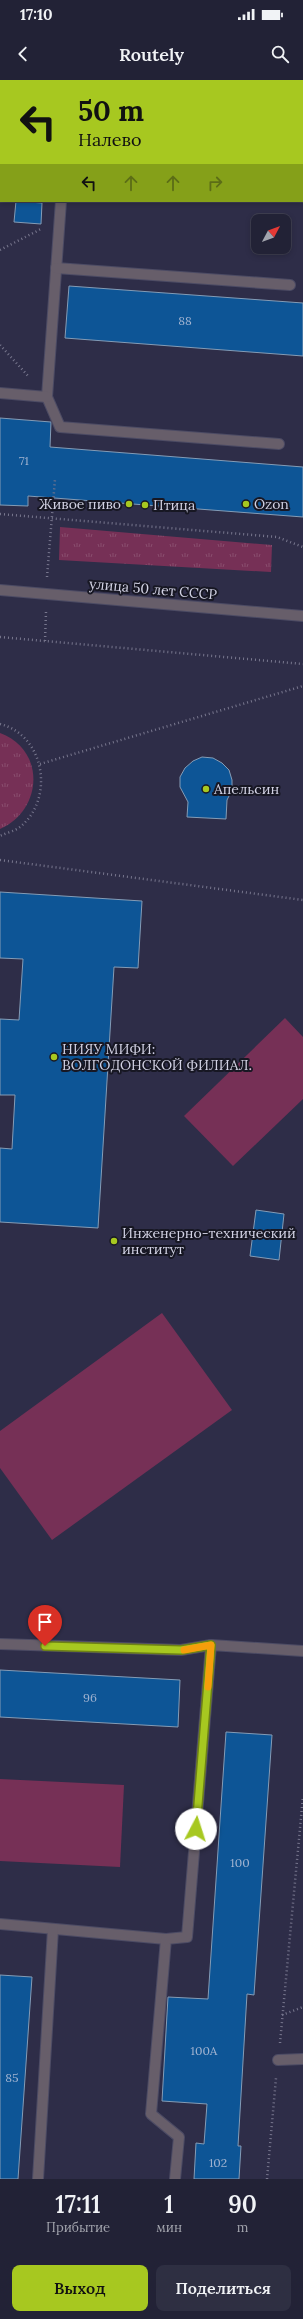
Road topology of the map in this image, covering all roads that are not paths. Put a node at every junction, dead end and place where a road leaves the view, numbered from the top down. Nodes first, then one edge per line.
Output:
1 (61, 202) edge
2 (56, 268) junction
3 (290, 285) dead end
4 (0, 393) edge
5 (47, 396) junction
6 (279, 444) dead end
7 (0, 590) edge
8 (303, 616) edge
9 (0, 1644) edge
10 (211, 1645) junction
11 (303, 1651) edge
12 (0, 1924) edge
13 (53, 1929) junction
14 (166, 1939) junction
15 (278, 2060) road end
16 (303, 2060) edge
17 (38, 2179) edge
18 (175, 2179) edge

1 - 2 street
2 - 3 street
2 - 5 street
4 - 5 street
5 - 6 street
7 - 8 street, улица 50 лет СССР
9 - 10 street
10 - 11 street
10 - 14 street
12 - 13 street
13 - 14 street
13 - 17 street
14 - 18 street
15 - 16 street

